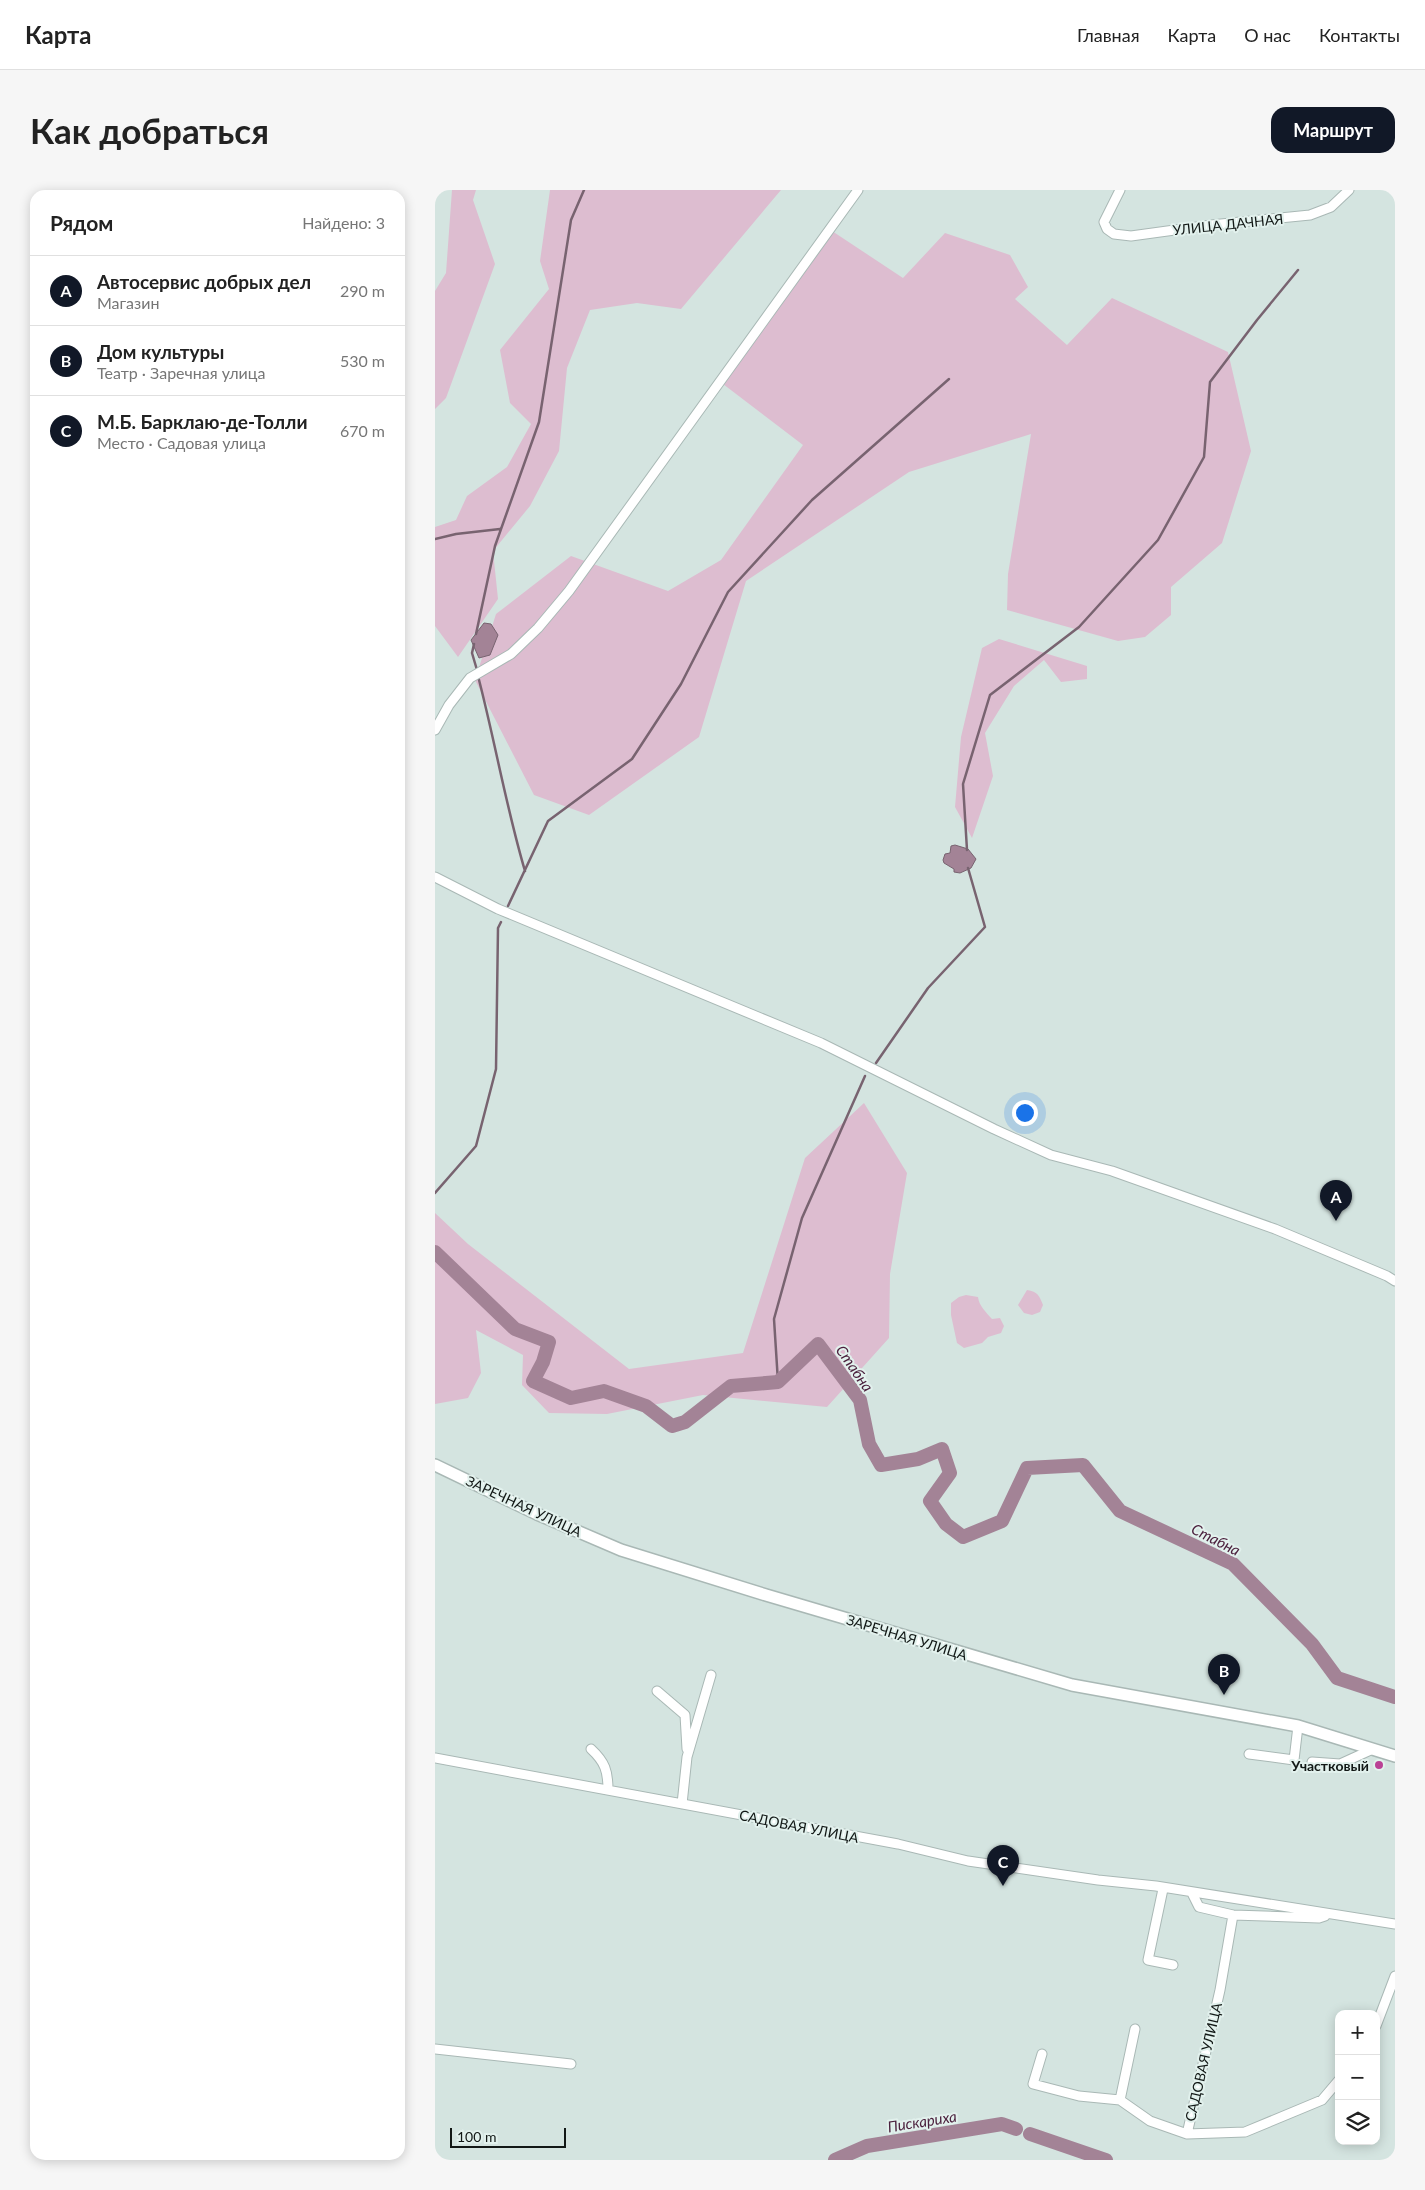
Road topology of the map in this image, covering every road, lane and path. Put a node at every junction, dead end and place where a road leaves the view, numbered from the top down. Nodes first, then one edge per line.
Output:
1 (858, 190) edge
2 (1120, 190) edge
3 (1349, 190) edge
4 (435, 730) edge
5 (435, 877) edge
6 (1395, 1281) edge
7 (435, 1465) edge
8 (711, 1675) dead end
9 (657, 1691) dead end
10 (1298, 1726) junction
11 (591, 1749) dead end
12 (1373, 1750) junction
13 (1249, 1754) dead end
14 (1395, 1756) edge
15 (687, 1757) junction
16 (435, 1758) edge
17 (1312, 1762) dead end
18 (608, 1790) junction
19 (682, 1804) junction
20 (1163, 1889) junction
21 (1192, 1892) junction
22 (1233, 1915) junction
23 (1330, 1915) junction
24 (1395, 1924) edge
25 (1173, 1965) dead end
26 (1395, 1976) edge
27 (1380, 2015) edge
28 (1135, 2029) dead end
29 (435, 2049) edge
30 (1042, 2054) dead end
31 (571, 2064) dead end
32 (1335, 2085) edge
33 (1120, 2100) junction
34 (1187, 2134) junction

1 - 4 street
2 - 3 street, УЛИЦА ДАЧНАЯ
5 - 6 street
7 - 10 street, ЗАРЕЧНАЯ УЛИЦА
8 - 15 street
9 - 15 street
10 - 12 street, ЗАРЕЧНАЯ УЛИЦА
10 - 13 street
11 - 18 street
12 - 14 street, ЗАРЕЧНАЯ УЛИЦА
12 - 17 street
15 - 19 street
16 - 18 street, САДОВАЯ УЛИЦА
18 - 19 street, САДОВАЯ УЛИЦА
19 - 20 street, САДОВАЯ УЛИЦА
20 - 21 street, САДОВАЯ УЛИЦА
20 - 25 street
21 - 22 street
21 - 23 street, САДОВАЯ УЛИЦА
22 - 23 street
22 - 34 street, САДОВАЯ УЛИЦА
23 - 24 street, САДОВАЯ УЛИЦА
26 - 27 street
28 - 33 street
29 - 31 street
30 - 33 street, САДОВАЯ УЛИЦА
32 - 34 street
33 - 34 street, САДОВАЯ УЛИЦА

